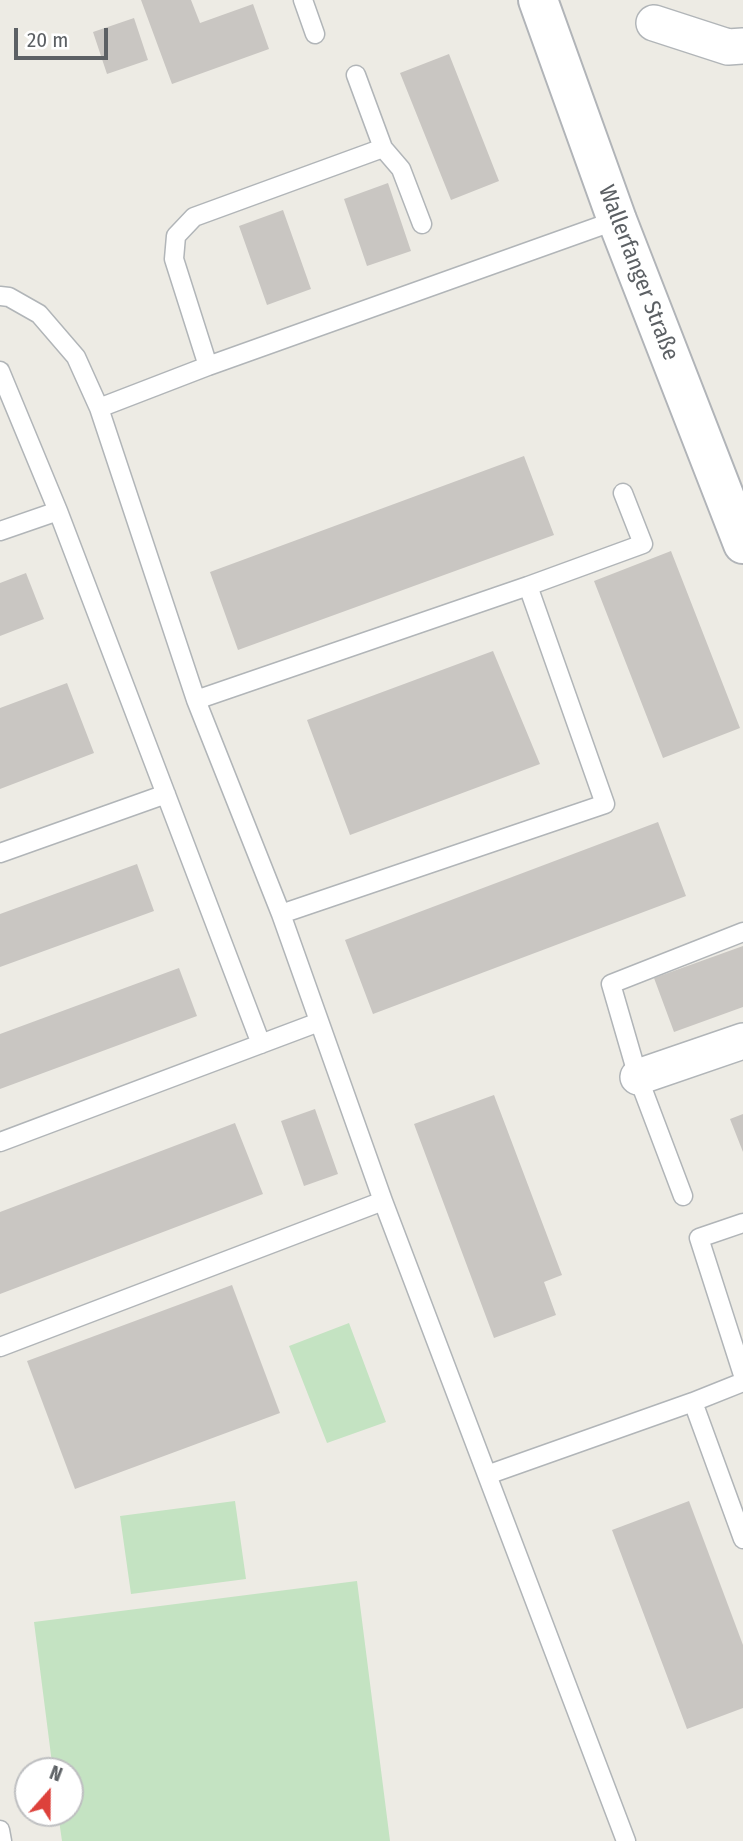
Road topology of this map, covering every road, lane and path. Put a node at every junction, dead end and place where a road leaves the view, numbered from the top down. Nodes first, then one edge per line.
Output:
1 (303, 0) edge
2 (538, 0) edge
3 (654, 23) dead end
4 (315, 34) dead end
5 (743, 46) edge
6 (356, 75) dead end
7 (383, 148) junction
8 (617, 220) junction
9 (422, 224) dead end
10 (0, 296) edge
11 (208, 366) junction
12 (0, 371) edge
13 (683, 390) junction
14 (99, 408) junction
15 (623, 493) dead end
16 (58, 511) junction
17 (743, 522) edge
18 (0, 531) edge
19 (743, 544) edge
20 (528, 586) junction
21 (196, 700) junction
22 (166, 794) junction
23 (0, 853) edge
24 (281, 914) junction
25 (743, 932) edge
26 (319, 1022) junction
27 (743, 1041) edge
28 (261, 1044) junction
29 (638, 1077) junction
30 (0, 1142) edge
31 (683, 1196) dead end
32 (383, 1201) junction
33 (743, 1223) edge
34 (0, 1347) edge
35 (743, 1375) edge
36 (743, 1382) edge
37 (694, 1402) junction
38 (487, 1475) junction
39 (743, 1539) edge
40 (0, 1830) edge
41 (2, 1841) edge
42 (626, 1841) edge

1 - 4 lane
2 - 8 main road, Wallerfanger Straße
3 - 5 street
6 - 7 lane
7 - 9 lane
7 - 11 lane
8 - 11 lane
8 - 13 main road, Wallerfanger Straße
10 - 14 lane
11 - 14 lane
12 - 16 lane
13 - 17 lane
13 - 19 main road, Wallerfanger Straße
14 - 21 lane
15 - 20 lane
16 - 18 lane
16 - 22 lane
20 - 21 lane
20 - 24 lane
21 - 24 lane
22 - 23 lane
22 - 28 lane
24 - 26 lane
25 - 29 lane
26 - 28 lane
26 - 32 lane
27 - 29 street
28 - 30 lane
29 - 31 lane
32 - 34 lane
32 - 38 lane
33 - 35 lane
36 - 37 lane
37 - 38 lane
37 - 39 lane
38 - 42 lane
40 - 41 lane

